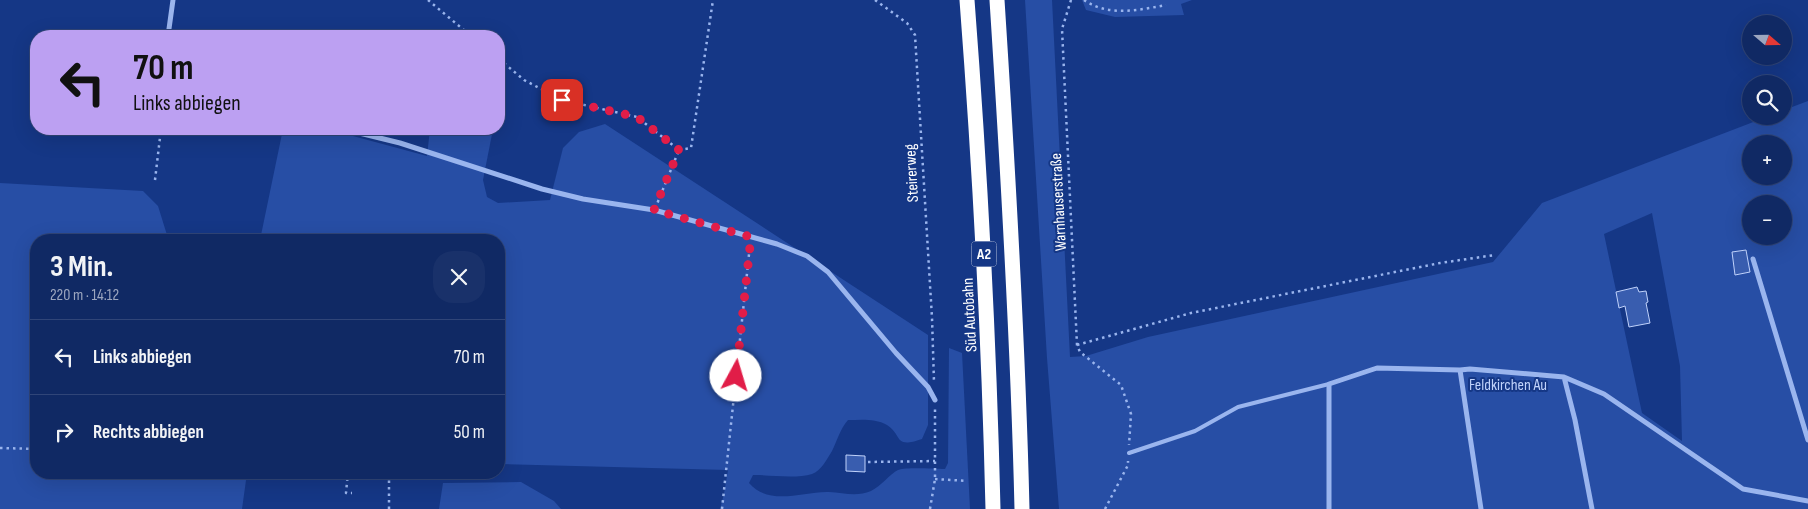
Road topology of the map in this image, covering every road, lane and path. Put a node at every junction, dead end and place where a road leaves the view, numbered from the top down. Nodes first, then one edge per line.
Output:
1 (173, 0) edge
2 (428, 0) edge
3 (713, 0) edge
4 (875, 0) edge
5 (967, 0) edge
6 (997, 0) edge
7 (1071, 0) edge
8 (1084, 0) edge
9 (1166, 5) dead end
10 (169, 30) edge
11 (465, 30) edge
12 (505, 64) edge
13 (161, 135) edge
14 (367, 135) edge
15 (679, 150) junction
16 (155, 180) dead end
17 (654, 210) junction
18 (751, 237) junction
19 (1495, 255) dead end
20 (1753, 259) dead end
21 (1078, 345) junction
22 (933, 363) dead end
23 (1460, 370) junction
24 (1564, 377) junction
25 (1329, 384) junction
26 (1121, 385) dead end
27 (935, 400) joint
28 (1808, 440) edge
29 (0, 448) edge
30 (30, 449) edge
31 (1129, 453) dead end
32 (935, 461) junction
33 (868, 462) dead end
34 (347, 479) edge
35 (389, 479) edge
36 (935, 479) junction
37 (967, 481) dead end
38 (352, 493) dead end
39 (1808, 501) edge
40 (389, 509) edge
41 (722, 509) edge
42 (930, 509) edge
43 (994, 509) edge
44 (1022, 509) edge
45 (1329, 509) edge
46 (1481, 509) edge
47 (1592, 509) edge

1 - 10 street
2 - 11 path
3 - 15 path
4 - 22 path, Steirerweg
5 - 43 highway, Süd Autobahn / A2
6 - 44 highway, A2
7 - 21 path, Warnhauserstraße
8 - 9 path
12 - 15 path
13 - 16 path
14 - 17 street
15 - 17 path
17 - 18 street
18 - 27 street
18 - 41 path
19 - 21 path
20 - 28 street
21 - 26 path
23 - 24 street
23 - 25 street
23 - 46 street
24 - 39 street
24 - 47 street
25 - 31 lane
25 - 45 street
27 - 32 path
29 - 30 path
32 - 33 path
32 - 36 path
34 - 38 path
35 - 40 path
36 - 37 path
36 - 42 path

